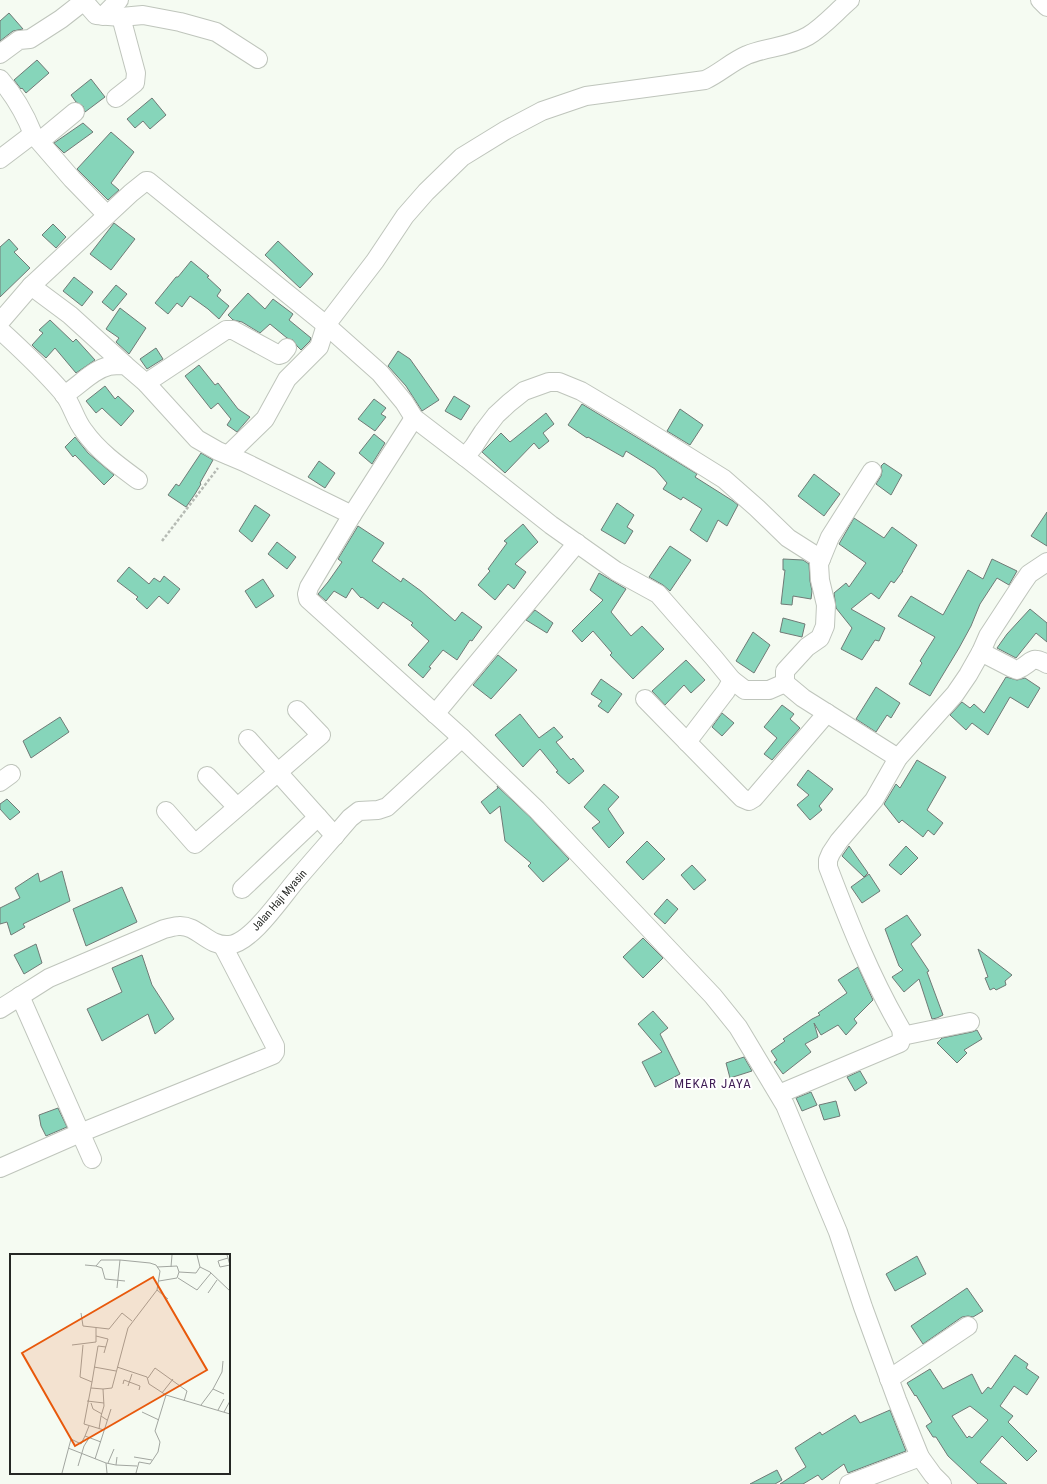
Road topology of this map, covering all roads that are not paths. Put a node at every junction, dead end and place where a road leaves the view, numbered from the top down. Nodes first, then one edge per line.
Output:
1 (850, 0) edge
2 (1040, 0) edge
3 (84, 1) edge
4 (1047, 7) edge
5 (114, 11) edge
6 (0, 54) edge
7 (258, 59) dead end
8 (0, 79) edge
9 (116, 98) dead end
10 (75, 112) dead end
11 (36, 138) junction
12 (0, 159) edge
13 (107, 215) junction
14 (31, 286) junction
15 (0, 322) edge
16 (326, 325) junction
17 (0, 330) edge
18 (287, 348) dead end
19 (125, 365) junction
20 (146, 383) junction
21 (64, 395) junction
22 (414, 418) junction
23 (228, 455) junction
24 (465, 456) junction
25 (872, 471) dead end
26 (138, 480) dead end
27 (352, 515) junction
28 (577, 543) junction
29 (821, 559) junction
30 (1047, 562) edge
31 (981, 652) junction
32 (1047, 664) edge
33 (732, 680) junction
34 (785, 683) junction
35 (645, 700) dead end
36 (297, 710) dead end
37 (827, 713) junction
38 (435, 714) junction
39 (462, 738) junction
40 (248, 739) dead end
41 (687, 742) junction
42 (898, 758) junction
43 (278, 772) junction
44 (207, 776) dead end
45 (237, 807) junction
46 (166, 811) dead end
47 (318, 817) junction
48 (335, 836) junction
49 (242, 890) dead end
50 (223, 946) junction
51 (20, 996) junction
52 (0, 1009) edge
53 (970, 1022) dead end
54 (902, 1036) junction
55 (779, 1094) junction
56 (80, 1133) junction
57 (92, 1158) dead end
58 (0, 1168) edge
59 (968, 1326) dead end
60 (889, 1379) junction
61 (920, 1457) junction
62 (849, 1484) edge
63 (942, 1484) edge

1 - 16 street
2 - 4 street
3 - 5 street
3 - 6 street
5 - 7 street
5 - 9 street
8 - 11 street
10 - 11 street
11 - 12 street
11 - 13 street
13 - 14 street
13 - 16 street
14 - 15 street
14 - 19 street
16 - 22 street
16 - 23 street
17 - 21 street
18 - 20 street
19 - 20 street
19 - 21 street
20 - 23 street
21 - 26 street
22 - 24 street
22 - 27 street
23 - 27 street
24 - 28 street
24 - 29 street
25 - 29 street
27 - 38 street
28 - 33 street
28 - 38 street
29 - 34 street
30 - 31 street
31 - 32 street
31 - 42 street
33 - 34 street
33 - 41 street
34 - 37 street
35 - 41 street
36 - 43 street
37 - 41 street
37 - 42 street
38 - 39 street
39 - 48 street, Jalan Haji Myasin
39 - 55 street
40 - 43 street
42 - 54 street
43 - 45 street
43 - 47 street
44 - 45 street
45 - 46 street
47 - 48 street
47 - 49 street
48 - 50 street, Jalan Haji Myasin
50 - 51 street
50 - 56 street
51 - 52 street
51 - 56 street
53 - 54 street
54 - 55 street
55 - 60 street
56 - 57 street
56 - 58 street
59 - 60 street
60 - 61 street
61 - 62 street
61 - 63 street

